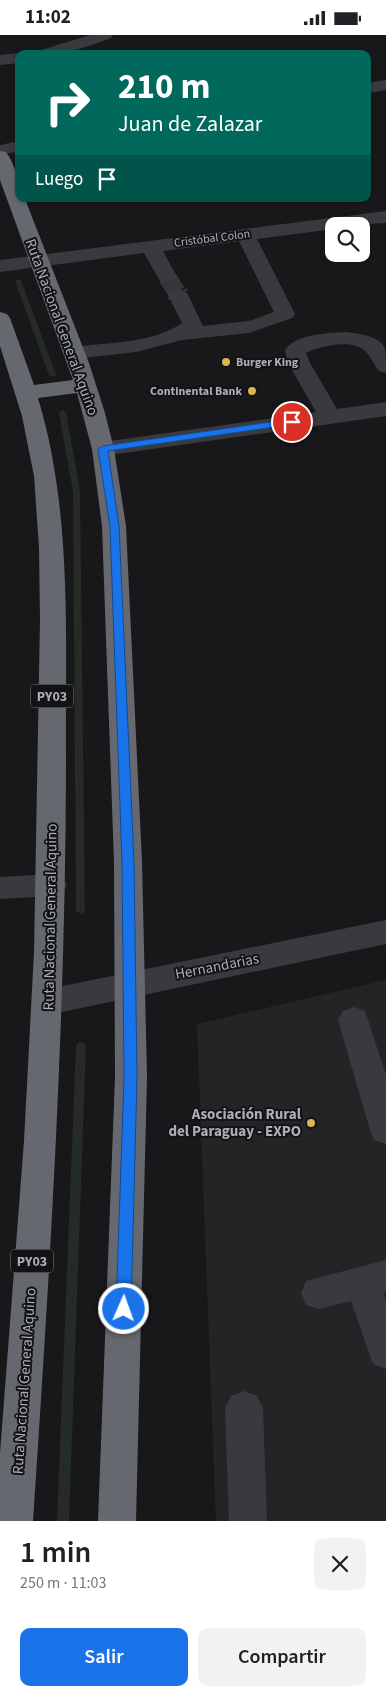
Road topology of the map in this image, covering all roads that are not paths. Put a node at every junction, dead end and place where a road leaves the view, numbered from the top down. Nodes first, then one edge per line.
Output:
1 (105, 35) edge
2 (59, 50) edge
3 (15, 58) edge
4 (0, 60) edge
5 (386, 85) edge
6 (371, 88) edge
7 (15, 148) edge
8 (0, 150) edge
9 (0, 156) edge
10 (15, 198) edge
11 (16, 202) edge
12 (386, 217) edge
13 (245, 234) junction
14 (150, 246) junction
15 (37, 260) junction
16 (0, 266) edge
17 (167, 277) tunnel mouth
18 (178, 295) tunnel mouth
19 (0, 318) edge
20 (244, 328) junction
21 (184, 334) junction
22 (305, 344) junction
23 (74, 353) junction
24 (386, 367) edge
25 (85, 385) junction
26 (24, 393) junction
27 (386, 409) edge
28 (330, 417) junction
29 (103, 449) junction
30 (52, 885) junction
31 (0, 888) edge
32 (386, 932) edge
33 (130, 983) junction
34 (48, 1002) junction
35 (354, 1020) dead end
36 (385, 1125) edge
37 (374, 1279) edge
38 (319, 1293) dead end
39 (386, 1352) edge
40 (244, 1409) dead end
41 (14, 1521) edge
42 (117, 1521) edge
43 (248, 1521) edge

1 - 2 street
3 - 4 street
5 - 6 street
7 - 8 street
9 - 10 highway, Ruta Nacional General Aquino
11 - 15 highway, Ruta Nacional General Aquino
12 - 13 street, Cristóbal Colon
13 - 14 street, Cristóbal Colon
13 - 20 street
14 - 15 street, Cristóbal Colon
14 - 17 street
15 - 16 street, Cristóbal Colon
15 - 23 highway, Ruta Nacional General Aquino
18 - 21 street
19 - 26 highway, Ruta Nacional General Aquino / PY03
20 - 21 street
20 - 22 street
21 - 23 street
22 - 24 street
22 - 28 street
23 - 25 highway, Ruta Nacional General Aquino
25 - 26 highway
25 - 29 highway, Ruta Nacional General Aquino
26 - 30 highway, Ruta Nacional General Aquino / PY03
27 - 28 street
28 - 29 street
29 - 33 highway, Ruta Nacional General Aquino
30 - 31 street
30 - 34 highway, Ruta Nacional General Aquino / PY03
32 - 33 street, Hernandarias
33 - 34 street, Hernandarias
33 - 42 highway, Ruta Nacional General Aquino
34 - 41 highway, Ruta Nacional General Aquino / PY03
35 - 36 street
37 - 38 street
37 - 39 street
40 - 43 street

